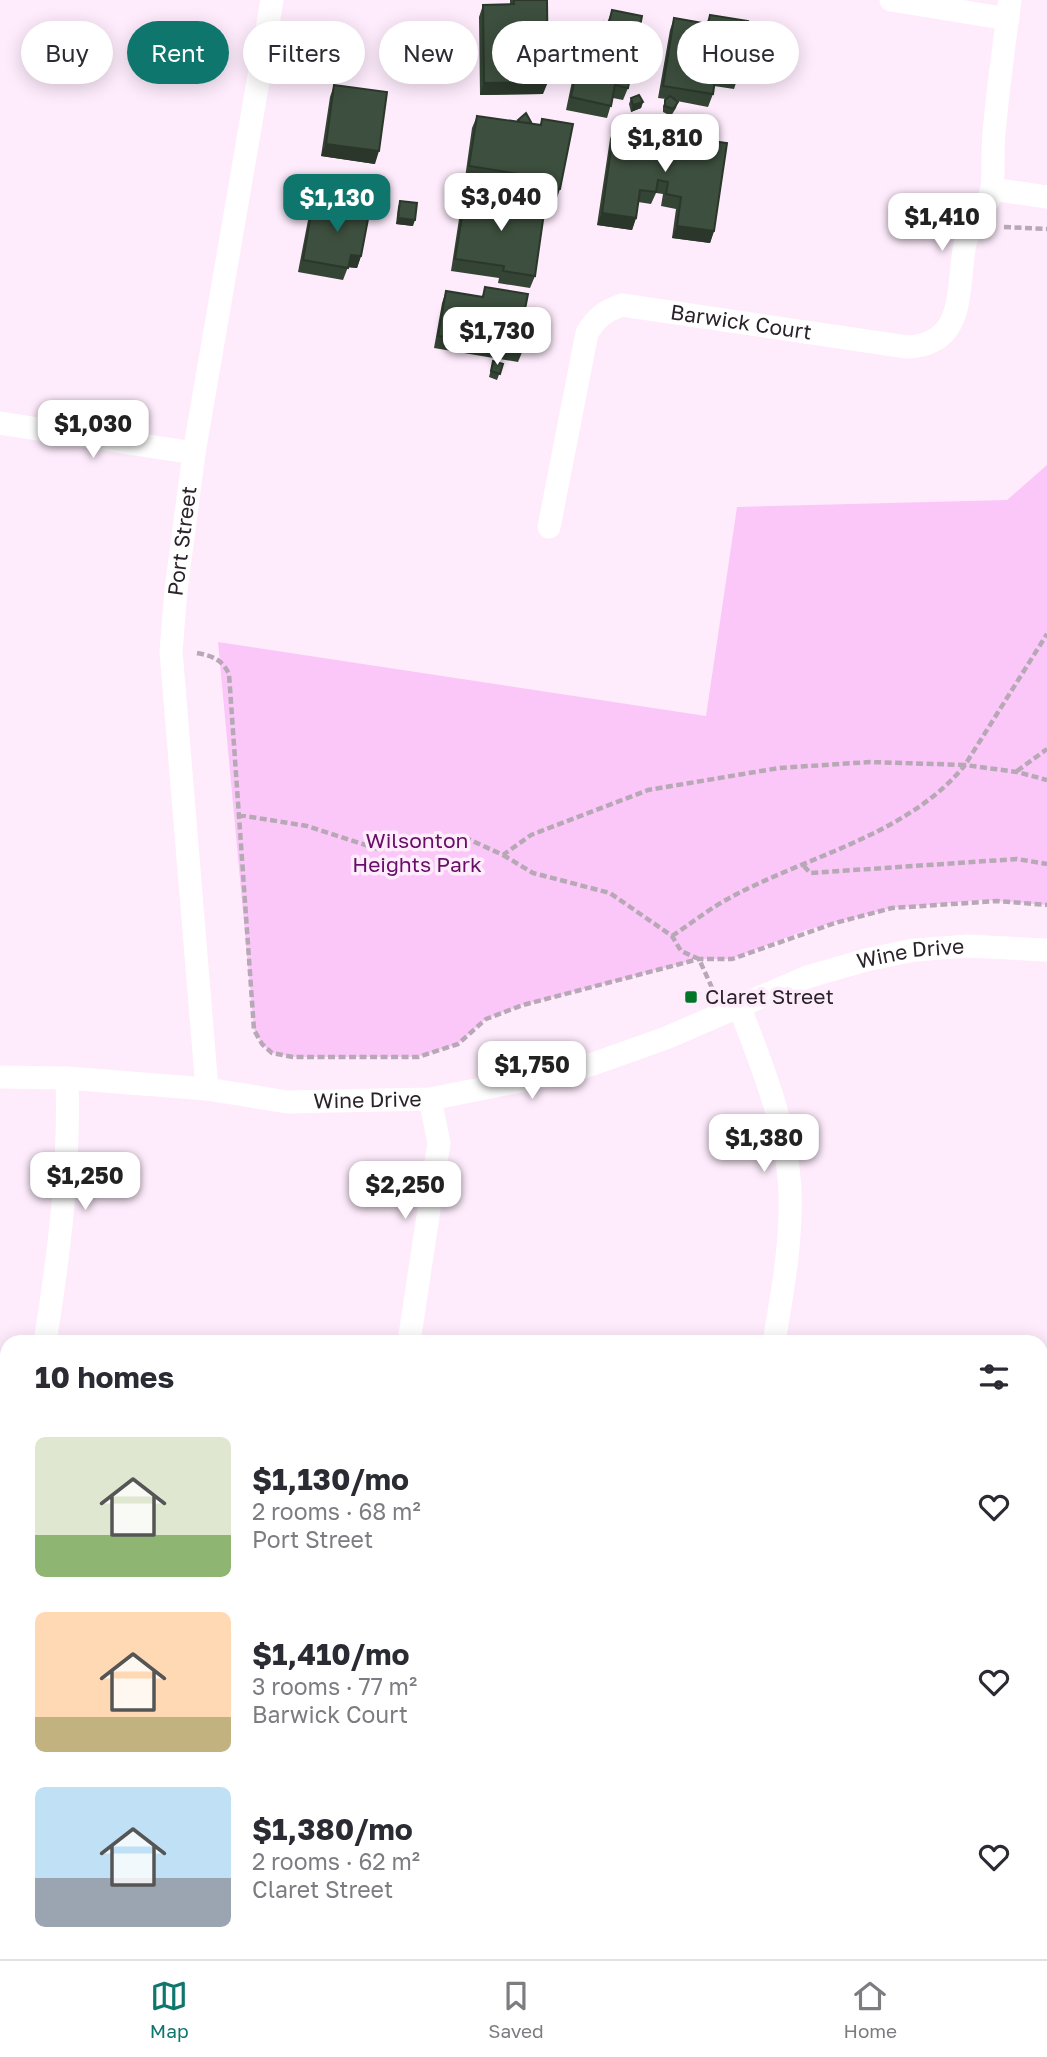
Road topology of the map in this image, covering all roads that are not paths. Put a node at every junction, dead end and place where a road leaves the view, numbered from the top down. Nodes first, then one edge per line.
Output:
1 (272, 0) edge
2 (891, 0) edge
3 (1009, 9) edge
4 (992, 189) junction
5 (1047, 197) edge
6 (0, 423) edge
7 (194, 453) junction
8 (549, 527) dead end
9 (1047, 950) edge
10 (731, 1010) junction
11 (0, 1077) edge
12 (67, 1078) junction
13 (208, 1089) junction
14 (430, 1099) junction
15 (46, 1335) edge
16 (410, 1335) edge
17 (775, 1335) edge

1 - 7 street, Port Street
2 - 3 street
3 - 4 street
4 - 5 street
4 - 8 street, Barwick Court
6 - 7 street
7 - 13 street, Port Street
9 - 10 street, Wine Drive
10 - 14 street, Wine Drive
10 - 17 street
11 - 12 street, Wine Drive
12 - 13 street, Wine Drive
12 - 15 street
13 - 14 street, Wine Drive
14 - 16 street

